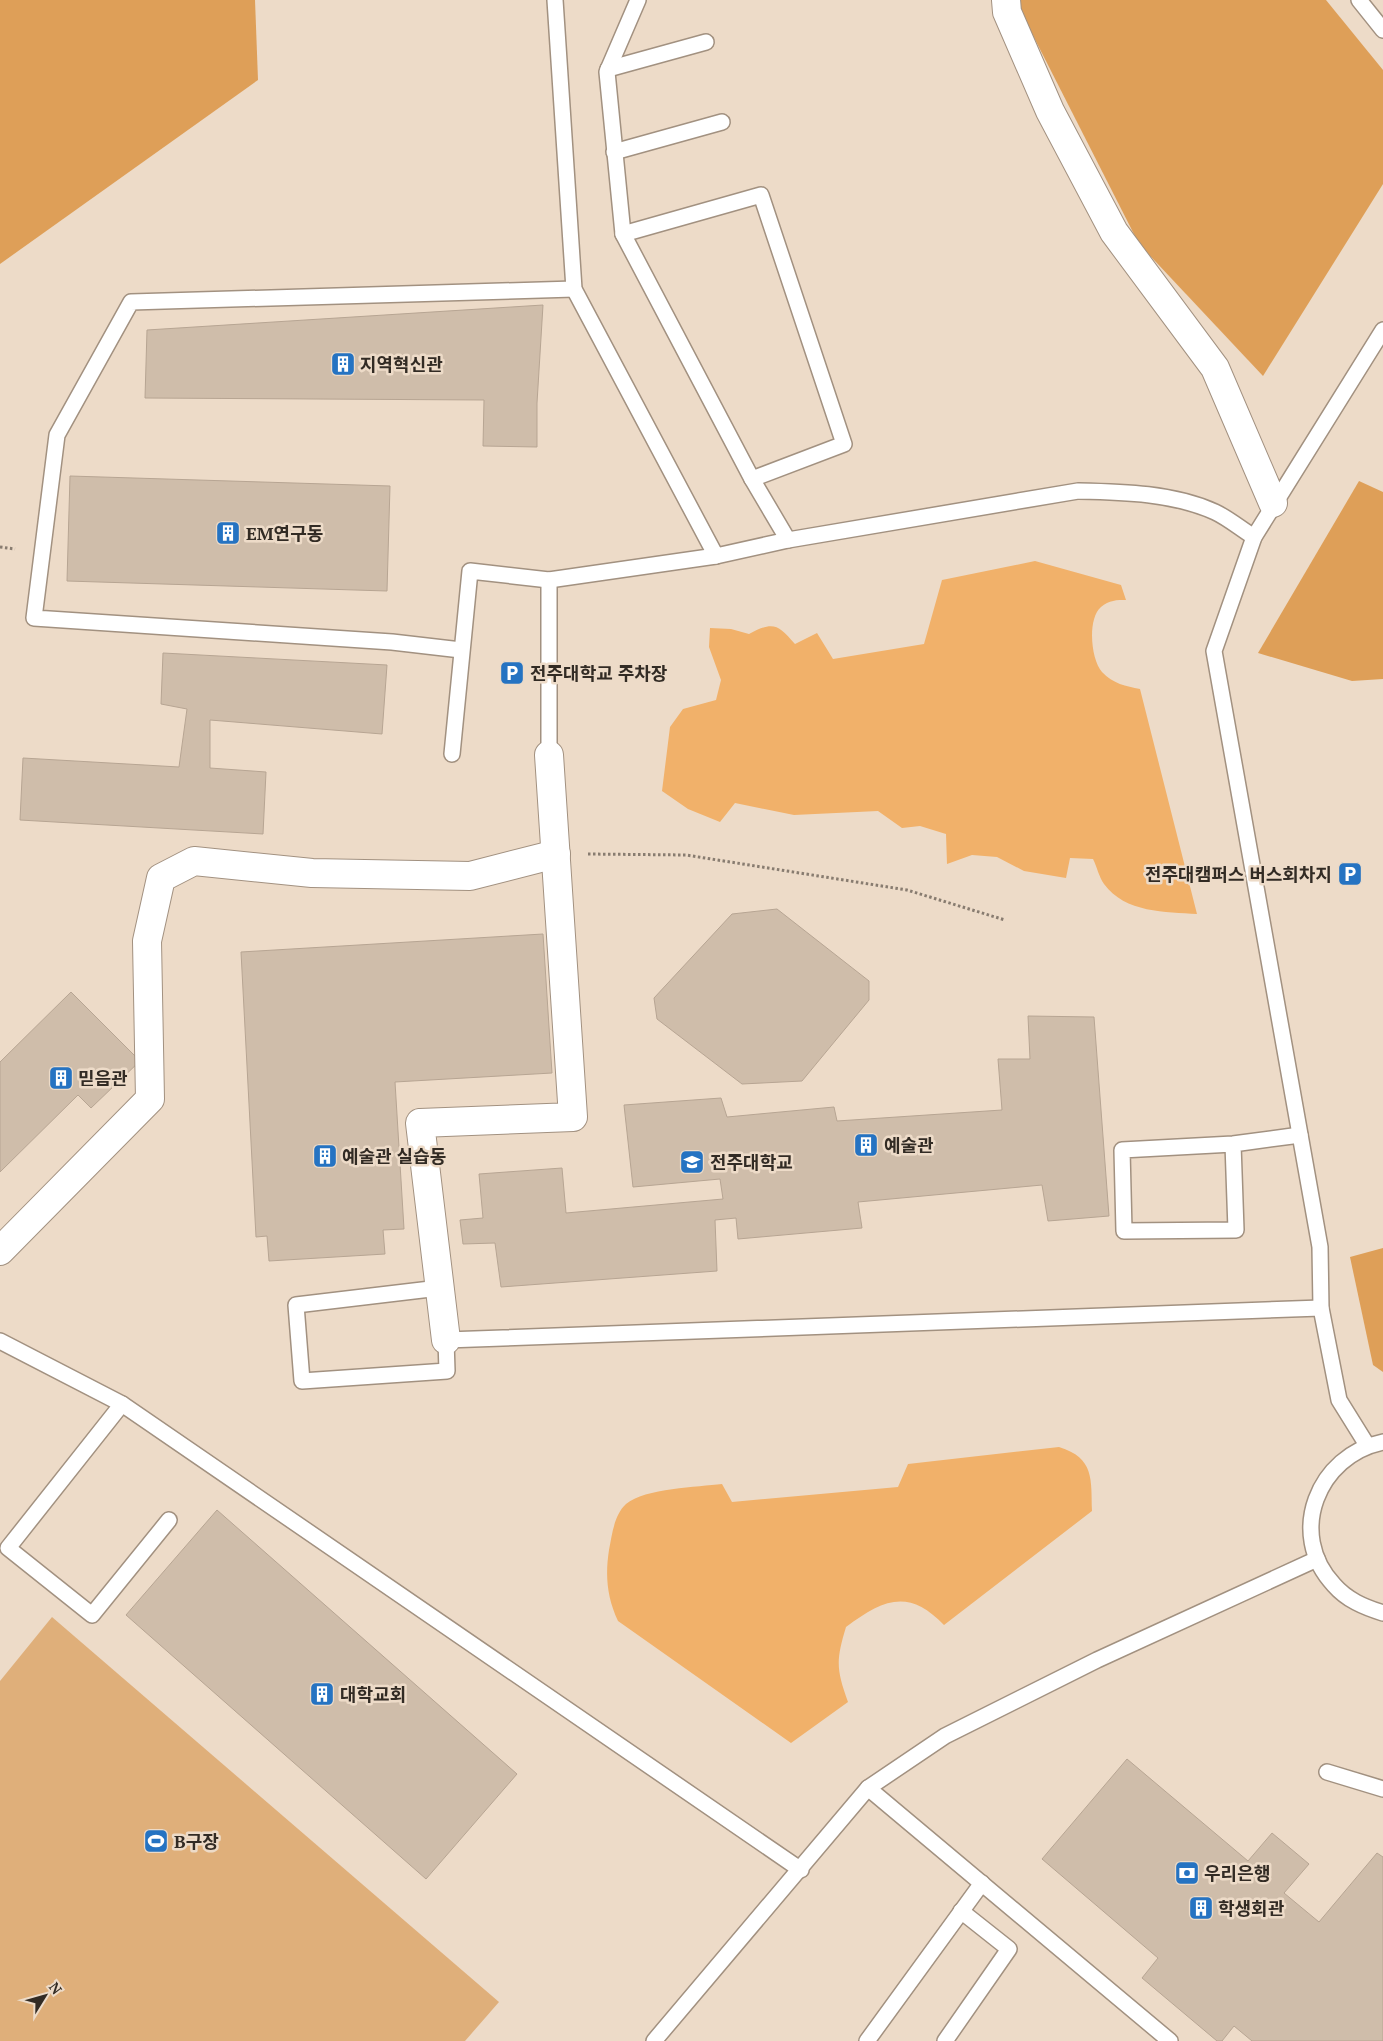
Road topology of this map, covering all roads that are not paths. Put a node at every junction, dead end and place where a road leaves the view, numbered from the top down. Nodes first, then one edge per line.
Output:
1 (555, 0) edge
2 (638, 0) edge
3 (1006, 0) edge
4 (1359, 0) edge
5 (1383, 30) edge
6 (706, 42) dead end
7 (608, 69) junction
8 (722, 122) dead end
9 (614, 152) junction
10 (623, 234) junction
11 (574, 289) junction
12 (1383, 330) edge
13 (752, 479) junction
14 (1273, 504) junction
15 (1254, 537) junction
16 (788, 540) junction
17 (716, 556) junction
18 (549, 580) junction
19 (461, 650) junction
20 (452, 754) dead end
21 (549, 755) joint
22 (556, 854) junction
23 (1300, 1135) junction
24 (1233, 1144) junction
25 (0, 1251) edge
26 (439, 1288) junction
27 (1322, 1308) junction
28 (446, 1340) junction
29 (2, 1345) edge
30 (122, 1404) junction
31 (1383, 1442) edge
32 (1366, 1445) junction
33 (169, 1520) dead end
34 (1317, 1559) junction
35 (1383, 1613) edge
36 (1327, 1772) dead end
37 (868, 1788) junction
38 (1383, 1789) edge
39 (801, 1870) junction
40 (982, 1883) junction
41 (961, 1911) junction
42 (654, 2041) edge
43 (867, 2041) edge
44 (945, 2041) edge
45 (1170, 2041) edge

1 - 11 lane
2 - 7 lane
3 - 14 street
4 - 5 lane
6 - 7 lane
7 - 9 lane
8 - 9 lane
9 - 10 lane
10 - 13 lane
10 - 13 lane
11 - 17 lane
11 - 19 lane
12 - 14 lane
13 - 16 lane
14 - 15 lane
15 - 16 lane
15 - 23 lane
16 - 17 lane
17 - 18 lane
18 - 19 lane
18 - 21 lane
19 - 20 lane
21 - 22 street
22 - 25 street
22 - 26 street
23 - 24 lane
23 - 27 lane
24 - 24 lane
26 - 28 street
26 - 28 lane
27 - 28 lane
27 - 32 lane
29 - 30 lane
30 - 33 lane
30 - 39 lane
31 - 32 lane
32 - 34 lane
34 - 35 lane
34 - 37 lane
36 - 38 lane
37 - 39 lane
37 - 40 lane
39 - 42 lane
40 - 41 lane
40 - 45 lane
41 - 43 lane
41 - 44 lane

